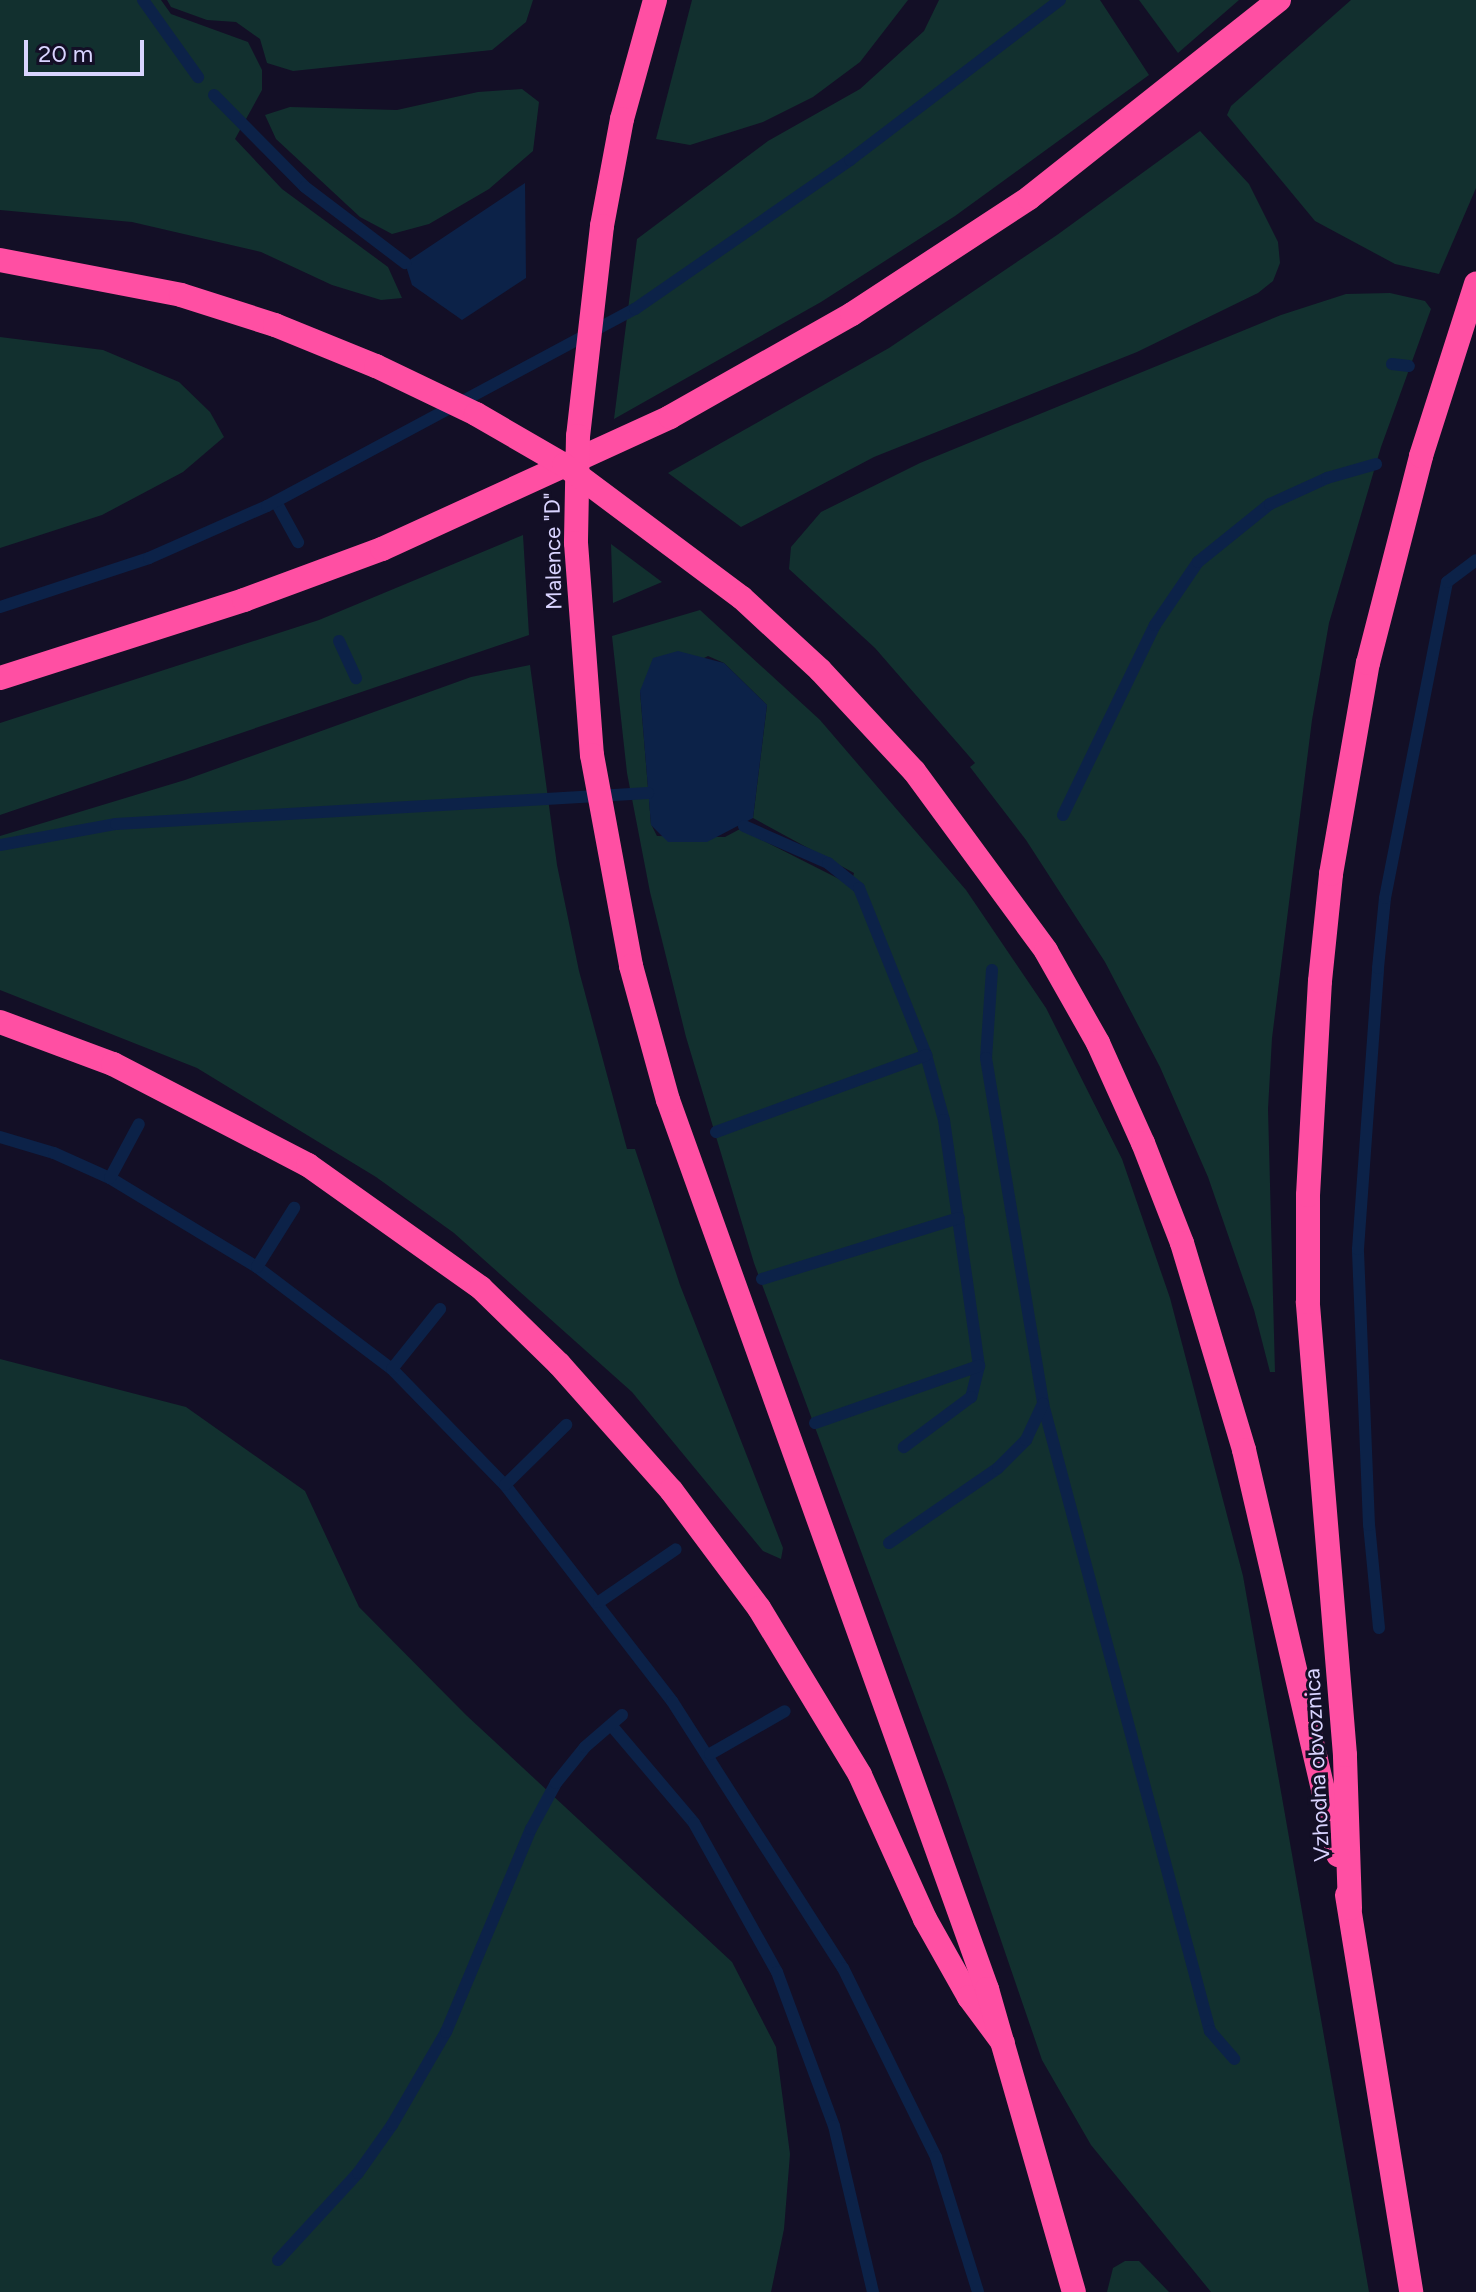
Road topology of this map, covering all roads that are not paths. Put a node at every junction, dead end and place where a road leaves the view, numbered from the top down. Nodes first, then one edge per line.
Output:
1 (655, 0) edge
2 (1279, 0) edge
3 (0, 260) edge
4 (1476, 284) edge
5 (0, 678) edge
6 (0, 1022) edge
7 (1350, 1908) junction
8 (1003, 2043) junction
9 (1074, 2292) edge
10 (1411, 2292) edge

1 - 8 highway, Malence "D", bridge
2 - 5 highway
3 - 7 highway, bridge
4 - 7 highway, Vzhodna obvoznica
6 - 8 highway
7 - 10 highway
8 - 9 highway, Malence "D"

